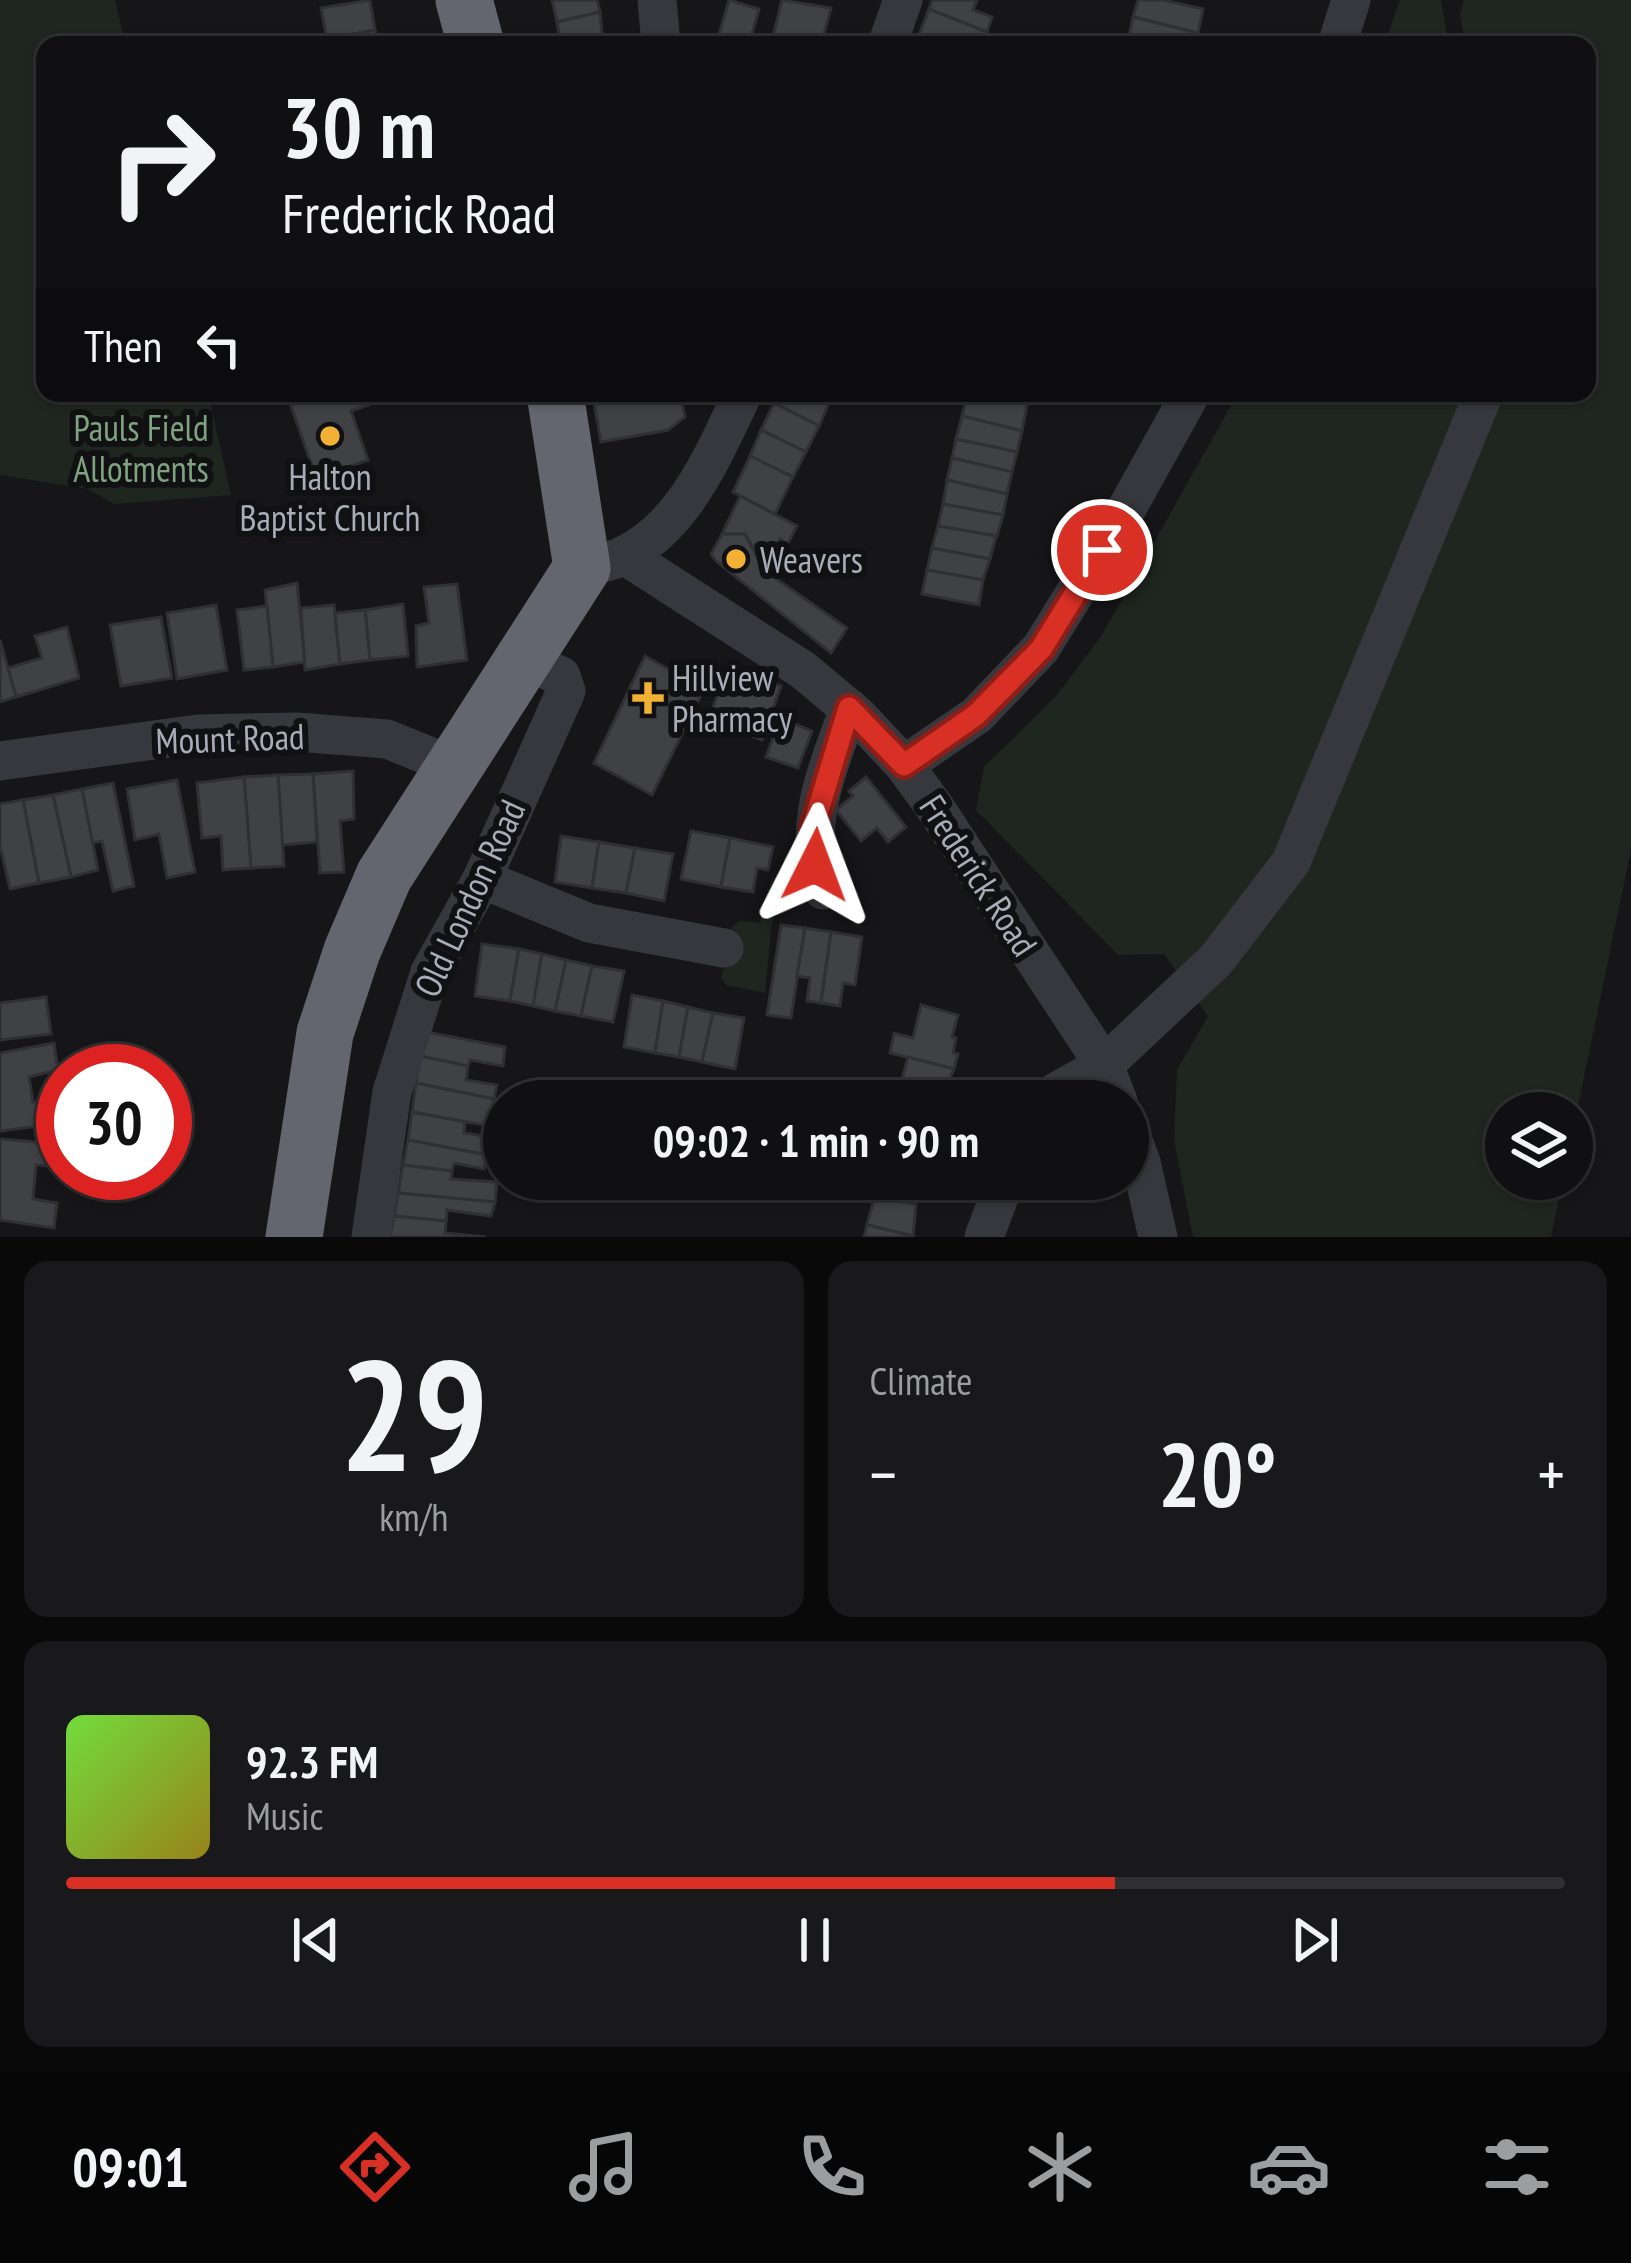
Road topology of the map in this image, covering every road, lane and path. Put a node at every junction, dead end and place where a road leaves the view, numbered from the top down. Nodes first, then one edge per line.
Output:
1 (464, 0) edge
2 (657, 0) edge
3 (903, 0) edge
4 (1352, 0) edge
5 (474, 36) edge
6 (660, 36) edge
7 (890, 36) edge
8 (1339, 36) edge
9 (558, 402) edge
10 (734, 402) edge
11 (1186, 402) edge
12 (1480, 402) edge
13 (604, 563) junction
14 (524, 660) junction
15 (849, 708) junction
16 (0, 761) edge
17 (904, 765) junction
18 (456, 767) junction
19 (482, 879) junction
20 (823, 890) dead end
21 (724, 948) dead end
22 (1109, 1080) edge
23 (1114, 1080) edge
24 (1149, 1197) edge
25 (998, 1200) edge
26 (294, 1237) edge
27 (371, 1237) edge
28 (984, 1237) edge
29 (1158, 1237) edge

1 - 5 highway
2 - 6 street
3 - 7 street
4 - 8 street
9 - 13 highway
10 - 13 street
11 - 17 street
12 - 23 street
13 - 14 highway, Old London Road
13 - 15 street, Frederick Road
14 - 18 highway, Old London Road
14 - 19 street, Old London Road
15 - 17 street, Frederick Road
15 - 20 street
16 - 18 street, Mount Road
17 - 22 street, Frederick Road
18 - 26 highway, Old London Road
19 - 21 street
19 - 27 street, Old London Road
24 - 29 street
25 - 28 street

